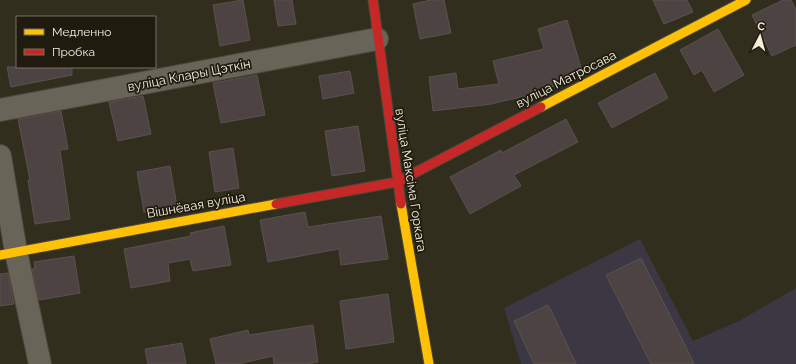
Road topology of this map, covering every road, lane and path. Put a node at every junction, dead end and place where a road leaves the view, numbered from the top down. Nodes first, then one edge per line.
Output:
1 (373, 0) edge
2 (746, 0) edge
3 (377, 40) junction
4 (0, 110) edge
5 (0, 156) edge
6 (397, 182) junction
7 (8, 253) edge
8 (40, 364) edge
9 (427, 364) edge

1 - 3 street, вуліца Максіма Горкага
2 - 6 street, вуліца Матросава
3 - 4 street, вуліца Клары Цэткін
3 - 6 street, вуліца Максіма Горкага
5 - 7 street
6 - 7 street, Вішнёвая вуліца
6 - 9 street, вуліца Максіма Горкага
7 - 8 street

